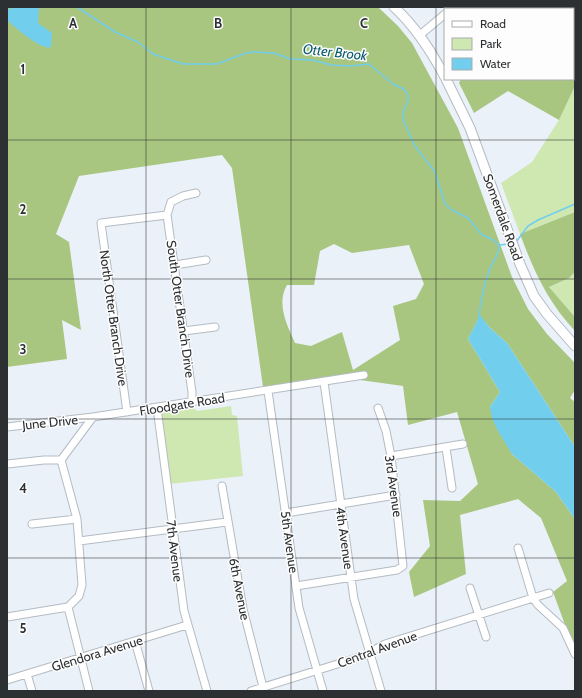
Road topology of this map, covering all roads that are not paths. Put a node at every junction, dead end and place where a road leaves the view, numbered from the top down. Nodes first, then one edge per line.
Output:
1 (394, 7) edge
2 (444, 15) edge
3 (420, 35) junction
4 (444, 75) edge
5 (447, 80) edge
6 (196, 194) dead end
7 (167, 215) junction
8 (206, 260) dead end
9 (175, 264) junction
10 (215, 327) dead end
11 (184, 331) junction
12 (575, 346) edge
13 (364, 375) dead end
14 (324, 382) junction
15 (268, 391) junction
16 (192, 403) junction
17 (157, 408) junction
18 (378, 408) dead end
19 (127, 412) junction
20 (94, 417) junction
21 (7, 427) edge
22 (463, 444) dead end
23 (446, 448) junction
24 (391, 456) junction
25 (61, 460) junction
26 (7, 464) edge
27 (222, 486) dead end
28 (452, 488) dead end
29 (396, 496) junction
30 (341, 504) junction
31 (286, 513) junction
32 (77, 519) junction
33 (228, 522) junction
34 (32, 524) dead end
35 (173, 528) junction
36 (79, 541) junction
37 (518, 548) dead end
38 (351, 578) junction
39 (296, 586) junction
40 (470, 588) dead end
41 (549, 593) dead end
42 (533, 598) junction
43 (68, 607) junction
44 (480, 616) junction
45 (7, 617) edge
46 (187, 625) junction
47 (486, 637) dead end
48 (135, 641) junction
49 (369, 653) junction
50 (575, 654) edge
51 (80, 658) junction
52 (318, 671) junction
53 (27, 674) junction
54 (7, 680) edge
55 (264, 689) edge
56 (32, 691) edge
57 (90, 691) edge
58 (149, 691) edge
59 (207, 691) edge
60 (251, 691) edge
61 (323, 691) edge
62 (381, 691) edge

1 - 3 main road, Somerdale Road
2 - 3 street
3 - 4 main road, Somerdale Road
5 - 12 main road, Somerdale Road
6 - 7 street
7 - 9 street, South Otter Branch Drive
7 - 19 street, North Otter Branch Drive
8 - 9 street
9 - 11 street, South Otter Branch Drive
10 - 11 street
11 - 16 street, South Otter Branch Drive
13 - 14 street, Floodgate Road
14 - 15 street, Floodgate Road
14 - 30 street, 4th Avenue
15 - 16 street, Floodgate Road
15 - 31 street, 5th Avenue
16 - 17 street, Floodgate Road
17 - 19 street, Floodgate Road
17 - 35 street, 7th Avenue
18 - 24 street, 3rd Avenue
19 - 20 street, Floodgate Road
20 - 21 street, June Drive
20 - 25 street
22 - 23 street
23 - 24 street
23 - 28 street
24 - 29 street, 3rd Avenue
25 - 26 street
25 - 32 street
27 - 33 street, 6th Avenue
29 - 30 street
29 - 38 street, 3rd Avenue
30 - 31 street
30 - 38 street, 4th Avenue
31 - 39 street, 5th Avenue
32 - 34 street
32 - 36 street
33 - 35 street
33 - 55 street, 6th Avenue
35 - 36 street
35 - 46 street, 7th Avenue
36 - 43 street
37 - 42 street
38 - 39 street
38 - 49 street, 4th Avenue
39 - 52 street, 5th Avenue
40 - 44 street
41 - 42 street, Central Avenue
42 - 44 street, Central Avenue
42 - 50 street
43 - 45 street
43 - 51 street
44 - 47 street
44 - 49 street, Central Avenue
46 - 48 street, Glendora Avenue
46 - 59 street, 7th Avenue
48 - 51 street, Glendora Avenue
48 - 58 street
49 - 52 street, Central Avenue
49 - 62 street, 4th Avenue
51 - 53 street, Glendora Avenue
51 - 57 street
52 - 55 street, Central Avenue
52 - 61 street, 5th Avenue
53 - 54 street, Glendora Avenue
53 - 56 street
55 - 60 street, Central Avenue

